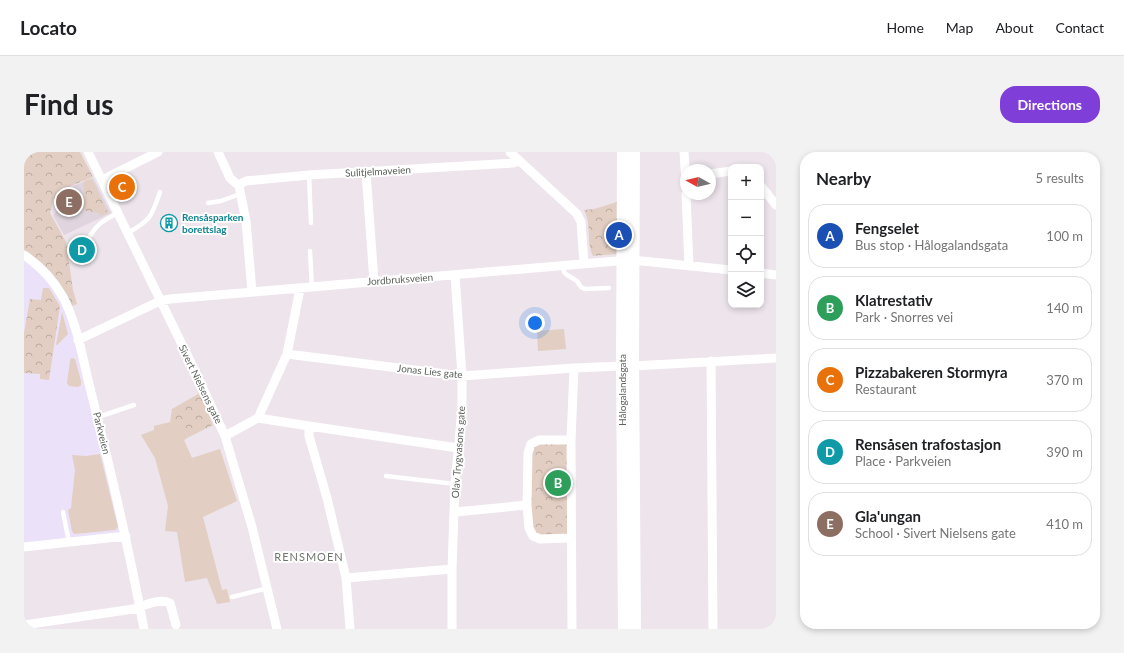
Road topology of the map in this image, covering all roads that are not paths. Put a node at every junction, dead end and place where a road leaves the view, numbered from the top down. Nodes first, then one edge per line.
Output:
1 (88, 152) edge
2 (158, 152) edge
3 (218, 152) edge
4 (623, 152) edge
5 (634, 152) edge
6 (684, 152) edge
7 (514, 155) edge
8 (685, 164) edge
9 (728, 171) edge
10 (366, 172) junction
11 (716, 173) edge
12 (309, 175) junction
13 (102, 180) junction
14 (239, 190) junction
15 (764, 190) edge
16 (160, 192) dead end
17 (686, 200) edge
18 (208, 203) dead end
19 (776, 205) edge
20 (118, 213) junction
21 (311, 223) dead end
22 (128, 233) junction
23 (87, 242) dead end
24 (310, 251) dead end
25 (24, 255) edge
26 (628, 261) junction
27 (584, 263) junction
28 (563, 265) junction
29 (689, 266) junction
30 (728, 270) edge
31 (764, 274) edge
32 (455, 275) junction
33 (776, 275) edge
34 (374, 281) junction
35 (312, 288) junction
36 (609, 288) dead end
37 (300, 289) junction
38 (252, 292) junction
39 (160, 301) junction
40 (78, 340) junction
41 (287, 354) junction
42 (776, 358) edge
43 (711, 361) junction
44 (627, 366) junction
45 (574, 368) junction
46 (462, 376) junction
47 (134, 404) dead end
48 (98, 417) junction
49 (258, 418) junction
50 (309, 426) junction
51 (225, 436) junction
52 (571, 440) junction
53 (458, 448) junction
54 (386, 476) dead end
55 (455, 484) junction
56 (527, 505) junction
57 (63, 512) dead end
58 (454, 512) junction
59 (126, 536) junction
60 (571, 538) junction
61 (70, 542) junction
62 (24, 548) edge
63 (452, 569) junction
64 (346, 578) junction
65 (268, 588) junction
66 (232, 597) dead end
67 (140, 608) junction
68 (24, 625) edge
69 (176, 625) dead end
70 (144, 629) edge
71 (277, 629) edge
72 (350, 629) edge
73 (452, 629) edge
74 (572, 629) edge
75 (624, 629) edge
76 (634, 629) edge
77 (713, 629) edge

1 - 13 street, Sivert Nielsens gate
2 - 13 street
3 - 14 street
4 - 26 street, Hålogalandsgata
5 - 26 street, Hålogalandsgata
6 - 8 street
7 - 10 street, Sulitjelmaveien
7 - 27 street
9 - 11 street
10 - 12 street, Sulitjelmaveien
10 - 34 street
12 - 14 street, Sulitjelmaveien
12 - 21 lane
13 - 20 street, Sivert Nielsens gate
14 - 18 lane
14 - 38 street
15 - 19 street
16 - 22 lane
17 - 29 street
20 - 22 street, Sivert Nielsens gate
20 - 23 lane
22 - 39 street, Sivert Nielsens gate
24 - 35 lane
25 - 40 street, Parkveien
26 - 27 street, Jordbruksveien
26 - 29 street, Jordbruksveien
26 - 44 street, Hålogalandsgata
27 - 28 street, Jordbruksveien
28 - 32 street, Jordbruksveien
28 - 36 lane
29 - 30 street, Jordbruksveien
31 - 33 street
32 - 34 street, Jordbruksveien
32 - 46 street, Olav Trygvasons gate
34 - 35 street, Jordbruksveien
35 - 37 street, Jordbruksveien
37 - 38 street, Jordbruksveien
37 - 41 street
38 - 39 street, Jordbruksveien
39 - 40 street, Jordbruksveien
39 - 51 street, Sivert Nielsens gate
40 - 48 street, Parkveien
41 - 46 street, Jonas Lies gate
41 - 49 street
42 - 43 street, Jonas Lies gate
43 - 44 street, Jonas Lies gate
43 - 77 street
44 - 45 street, Jonas Lies gate
44 - 75 street, Hålogalandsgata
44 - 76 street, Hålogalandsgata
45 - 46 street, Jonas Lies gate
45 - 52 street
46 - 53 street, Olav Trygvasons gate
47 - 48 lane
48 - 59 street, Parkveien
49 - 50 street
49 - 51 street
50 - 53 street
50 - 64 street
51 - 65 street, Sivert Nielsens gate
52 - 56 street
52 - 60 street
53 - 55 street, Olav Trygvasons gate
54 - 55 lane
55 - 58 street, Olav Trygvasons gate
56 - 58 street
56 - 60 street
57 - 61 lane
58 - 63 street, Olav Trygvasons gate
59 - 61 street
59 - 67 street, Parkveien
60 - 74 street
61 - 62 street
63 - 64 street
63 - 73 street, Olav Trygvasons gate
64 - 72 street
65 - 66 lane
65 - 71 street, Sivert Nielsens gate
67 - 68 street
67 - 69 street
67 - 70 street, Parkveien

